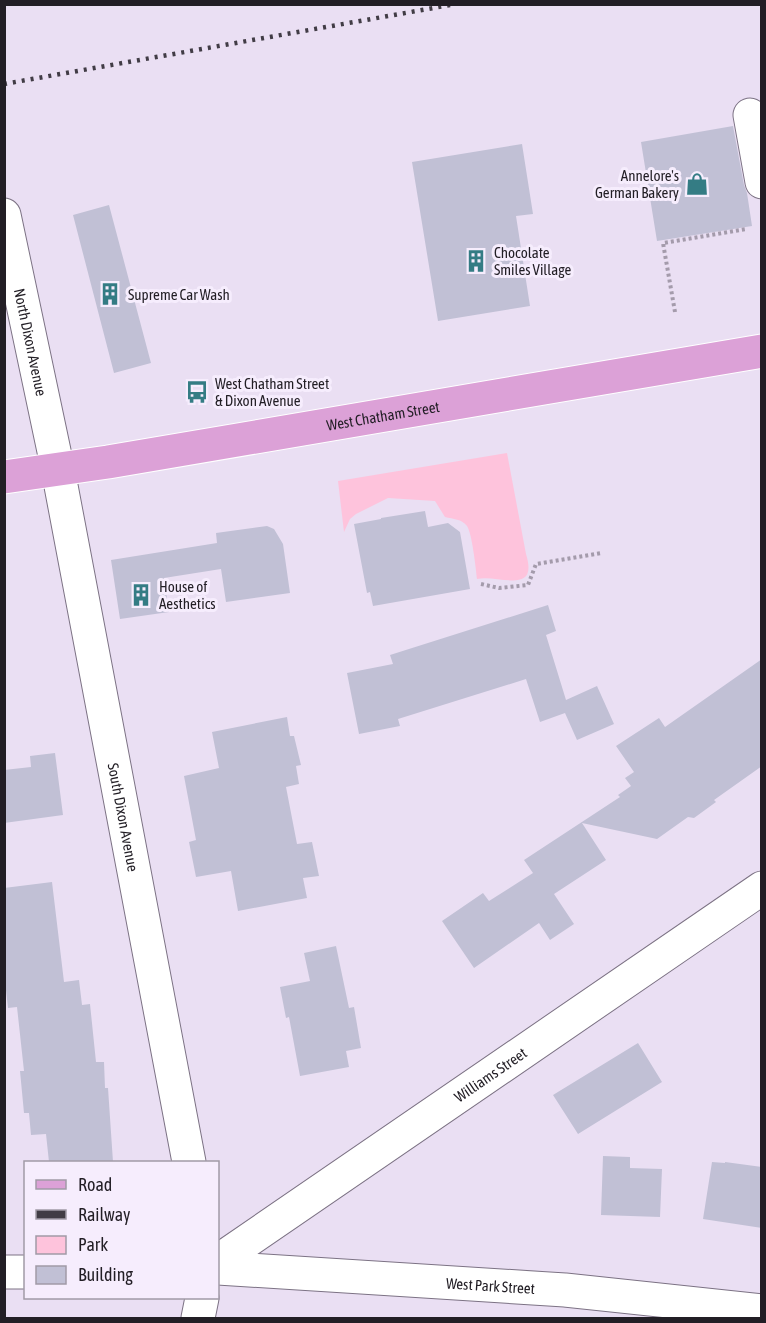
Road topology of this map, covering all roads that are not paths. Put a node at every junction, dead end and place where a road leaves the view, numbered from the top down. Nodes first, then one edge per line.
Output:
1 (750, 115) dead end
2 (762, 182) edge
3 (4, 215) edge
4 (762, 351) edge
5 (58, 470) junction
6 (4, 477) edge
7 (762, 888) edge
8 (189, 1161) edge
9 (219, 1261) edge
10 (219, 1268) edge
11 (4, 1272) edge
12 (24, 1272) edge
13 (202, 1299) edge
14 (762, 1311) edge
15 (198, 1318) edge

1 - 2 street
3 - 5 street, North Dixon Avenue
4 - 5 main road, West Chatham Street
5 - 6 main road, West Chatham Street
5 - 8 street, South Dixon Avenue
7 - 9 street, Williams Street
10 - 14 street, West Park Street
11 - 12 street
13 - 15 street

